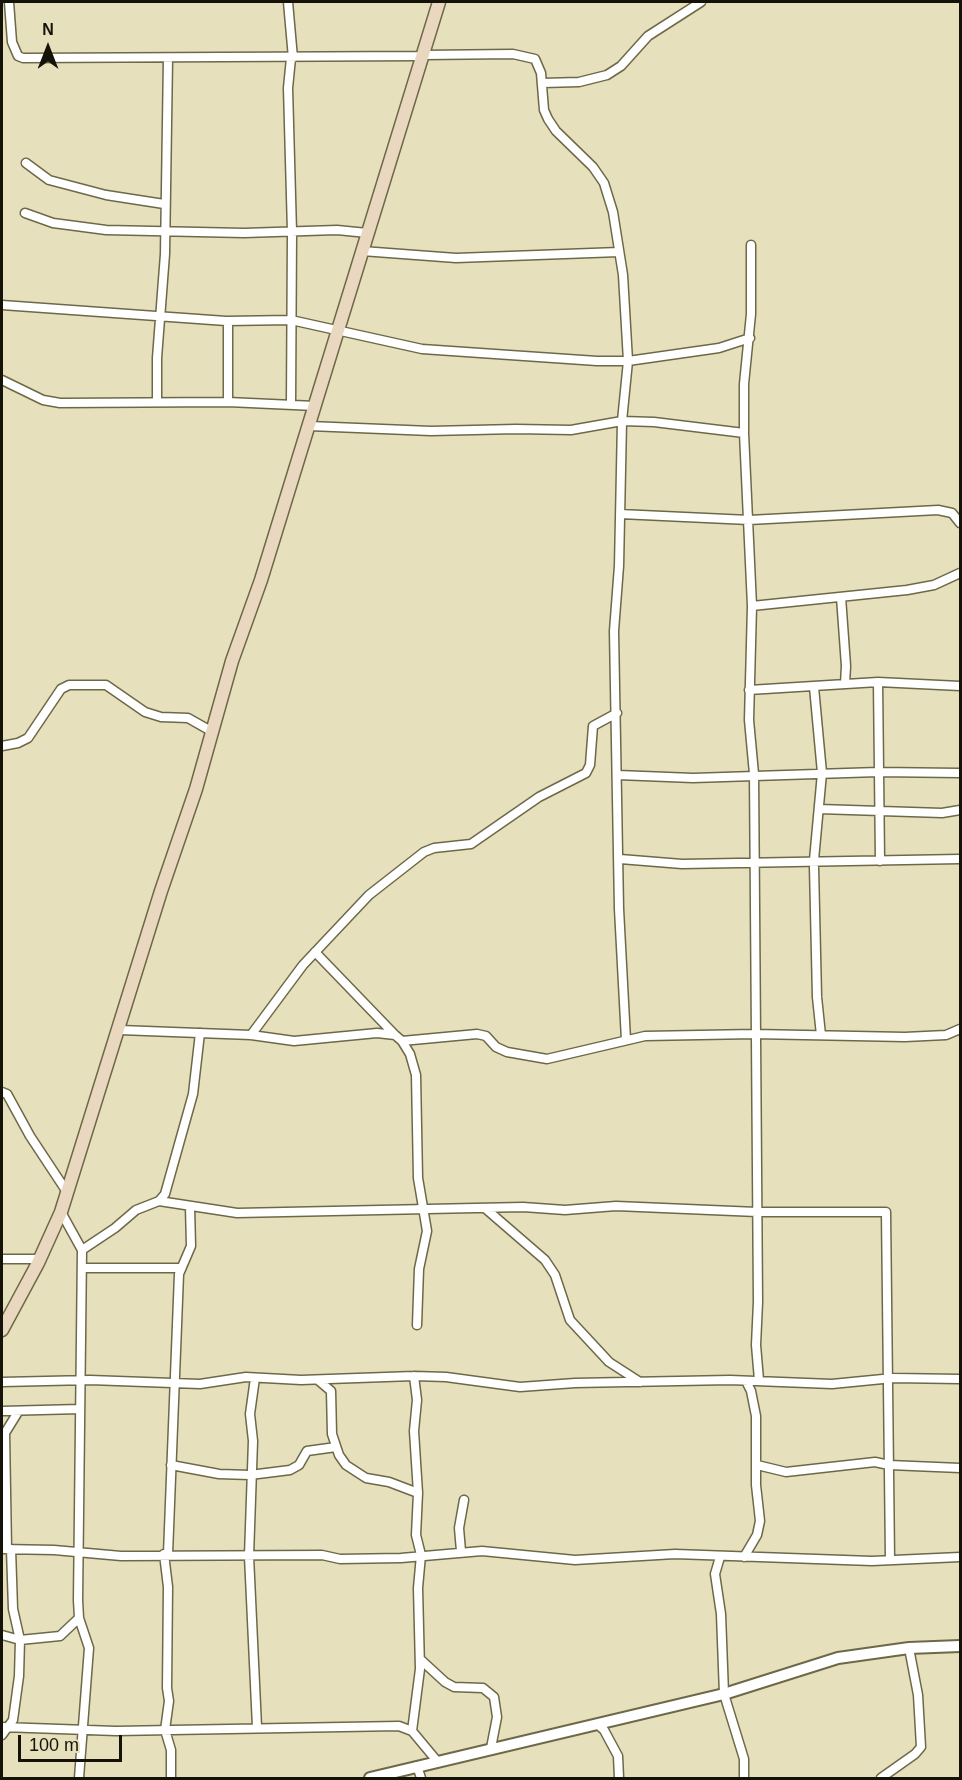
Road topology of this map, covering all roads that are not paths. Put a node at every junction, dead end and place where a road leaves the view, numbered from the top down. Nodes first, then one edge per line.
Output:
1 (9, 2) edge
2 (288, 2) edge
3 (439, 2) edge
4 (701, 2) edge
5 (423, 56) junction
6 (168, 58) junction
7 (292, 58) junction
8 (543, 83) junction
9 (26, 163) dead end
10 (164, 204) junction
11 (25, 213) dead end
12 (165, 230) junction
13 (292, 232) junction
14 (367, 233) junction
15 (751, 245) dead end
16 (362, 251) junction
17 (619, 252) junction
18 (2, 305) edge
19 (160, 317) junction
20 (228, 321) junction
21 (291, 321) junction
22 (338, 330) junction
23 (750, 338) junction
24 (628, 361) junction
25 (2, 380) edge
26 (157, 402) junction
27 (228, 402) junction
28 (291, 404) junction
29 (315, 406) junction
30 (622, 422) junction
31 (309, 426) junction
32 (744, 432) junction
33 (620, 514) junction
34 (749, 519) junction
35 (960, 523) edge
36 (960, 573) edge
37 (841, 597) junction
38 (752, 606) junction
39 (878, 682) junction
40 (845, 684) junction
41 (960, 686) edge
42 (814, 687) junction
43 (749, 690) junction
44 (617, 713) junction
45 (211, 731) junction
46 (2, 746) edge
47 (878, 772) junction
48 (822, 773) junction
49 (960, 773) edge
50 (754, 774) junction
51 (618, 775) junction
52 (819, 809) junction
53 (960, 810) edge
54 (879, 811) junction
55 (620, 859) junction
56 (960, 860) edge
57 (754, 861) junction
58 (880, 861) junction
59 (814, 864) junction
60 (315, 951) junction
61 (960, 1029) edge
62 (120, 1030) junction
63 (200, 1033) junction
64 (754, 1034) junction
65 (251, 1035) junction
66 (821, 1035) junction
67 (398, 1038) junction
68 (626, 1040) junction
69 (2, 1084) edge
70 (4, 1093) edge
71 (67, 1192) junction
72 (159, 1201) junction
73 (190, 1207) junction
74 (486, 1209) junction
75 (423, 1210) junction
76 (61, 1212) junction
77 (757, 1212) junction
78 (82, 1250) junction
79 (2, 1259) edge
80 (40, 1259) junction
81 (82, 1268) junction
82 (180, 1268) junction
83 (417, 1325) dead end
84 (2, 1330) edge
85 (414, 1376) junction
86 (255, 1378) junction
87 (889, 1379) junction
88 (960, 1379) edge
89 (81, 1380) junction
90 (318, 1380) junction
91 (759, 1380) junction
92 (746, 1381) junction
93 (2, 1382) edge
94 (174, 1382) junction
95 (640, 1382) junction
96 (80, 1409) junction
97 (2, 1411) edge
98 (18, 1412) junction
99 (336, 1447) junction
100 (171, 1465) junction
101 (757, 1465) junction
102 (889, 1465) junction
103 (960, 1468) edge
104 (250, 1475) junction
105 (418, 1492) junction
106 (464, 1500) dead end
107 (6, 1548) edge
108 (461, 1551) junction
109 (79, 1553) junction
110 (166, 1554) junction
111 (421, 1554) junction
112 (249, 1556) junction
113 (720, 1557) junction
114 (744, 1557) junction
115 (960, 1557) edge
116 (890, 1559) junction
117 (79, 1618) junction
118 (2, 1635) edge
119 (20, 1640) junction
120 (960, 1646) edge
121 (909, 1648) junction
122 (420, 1659) junction
123 (724, 1694) junction
124 (597, 1724) junction
125 (5, 1727) edge
126 (257, 1727) junction
127 (82, 1730) junction
128 (165, 1730) junction
129 (412, 1731) junction
130 (2, 1735) edge
131 (491, 1748) junction
132 (436, 1761) junction
133 (417, 1766) junction
134 (79, 1779) edge
135 (171, 1779) edge
136 (370, 1779) edge
137 (421, 1779) edge
138 (620, 1779) edge
139 (744, 1779) edge
140 (881, 1779) edge

1 - 6 street
2 - 7 street
3 - 5 main road
4 - 8 street
5 - 7 street
5 - 8 street
5 - 14 main road
6 - 7 street
6 - 10 street
7 - 13 street
8 - 17 street
9 - 10 street
10 - 12 street
11 - 12 street
12 - 13 street
12 - 19 street
13 - 14 street
13 - 21 street
14 - 16 main road
15 - 23 street
16 - 17 street
16 - 22 main road
17 - 24 street
18 - 19 street
19 - 20 street
19 - 26 street
20 - 21 street
20 - 27 street
21 - 22 street
21 - 28 street
22 - 24 street
22 - 29 main road
23 - 24 street
23 - 32 street
24 - 30 street
25 - 26 street
26 - 27 street
27 - 28 street
28 - 29 street
29 - 31 main road
30 - 31 street
30 - 32 street
30 - 33 street
31 - 45 main road
32 - 34 street
33 - 34 street
33 - 44 street
34 - 35 street
34 - 38 street
36 - 37 street
37 - 38 street
37 - 40 street
38 - 43 street
39 - 40 street
39 - 41 street
39 - 47 street
40 - 42 street
42 - 43 street
42 - 48 street
43 - 50 street
44 - 51 street
44 - 60 street
45 - 46 street
45 - 62 main road
47 - 48 street
47 - 49 street
47 - 54 street
48 - 50 street
48 - 52 street
50 - 51 street
50 - 57 street
51 - 55 street
52 - 54 street
52 - 59 street
53 - 54 street
54 - 58 street
55 - 57 street
55 - 68 street
56 - 58 street
57 - 59 street
57 - 64 street
58 - 59 street
59 - 66 street
60 - 65 street
60 - 67 street
61 - 66 street
62 - 63 street
62 - 71 main road
63 - 65 street
63 - 72 street
64 - 66 street
64 - 68 street
64 - 77 street
65 - 67 street
67 - 68 street
67 - 75 street
69 - 70 street
70 - 71 street
71 - 76 main road
72 - 73 street
72 - 78 street
73 - 75 street
73 - 82 street
74 - 75 street
74 - 77 street
74 - 95 street
75 - 83 street
76 - 78 street
76 - 80 main road
77 - 87 street
77 - 91 street
78 - 81 street
79 - 80 street
80 - 84 main road
81 - 82 street
81 - 89 street
82 - 94 street
85 - 90 street
85 - 95 street
85 - 105 street
86 - 90 street
86 - 94 street
86 - 104 street
87 - 88 street
87 - 91 street
87 - 102 street
89 - 93 street
89 - 94 street
89 - 96 street
90 - 99 street
91 - 92 street
92 - 95 street
92 - 101 street
94 - 100 street
96 - 98 street
96 - 109 street
97 - 98 street
98 - 107 street
99 - 104 street
99 - 105 street
100 - 104 street
100 - 110 street
101 - 102 street
101 - 114 street
102 - 103 street
102 - 116 street
104 - 112 street
105 - 111 street
106 - 108 street
107 - 109 street
107 - 119 street
108 - 111 street
108 - 113 street
109 - 110 street
109 - 117 street
110 - 112 street
110 - 128 street
111 - 112 street
111 - 122 street
112 - 126 street
113 - 114 street
113 - 123 street
114 - 116 street
115 - 116 street
117 - 119 street
117 - 127 street
118 - 119 street
119 - 125 street
120 - 121 street
121 - 123 street
121 - 140 street
122 - 129 street
122 - 131 street
123 - 124 street
123 - 139 street
124 - 131 street
124 - 138 street
125 - 127 street
125 - 130 street
126 - 128 street
126 - 129 street
127 - 128 street
127 - 134 street
128 - 135 street
129 - 132 street
131 - 132 street
132 - 133 street
133 - 136 street
133 - 137 street

